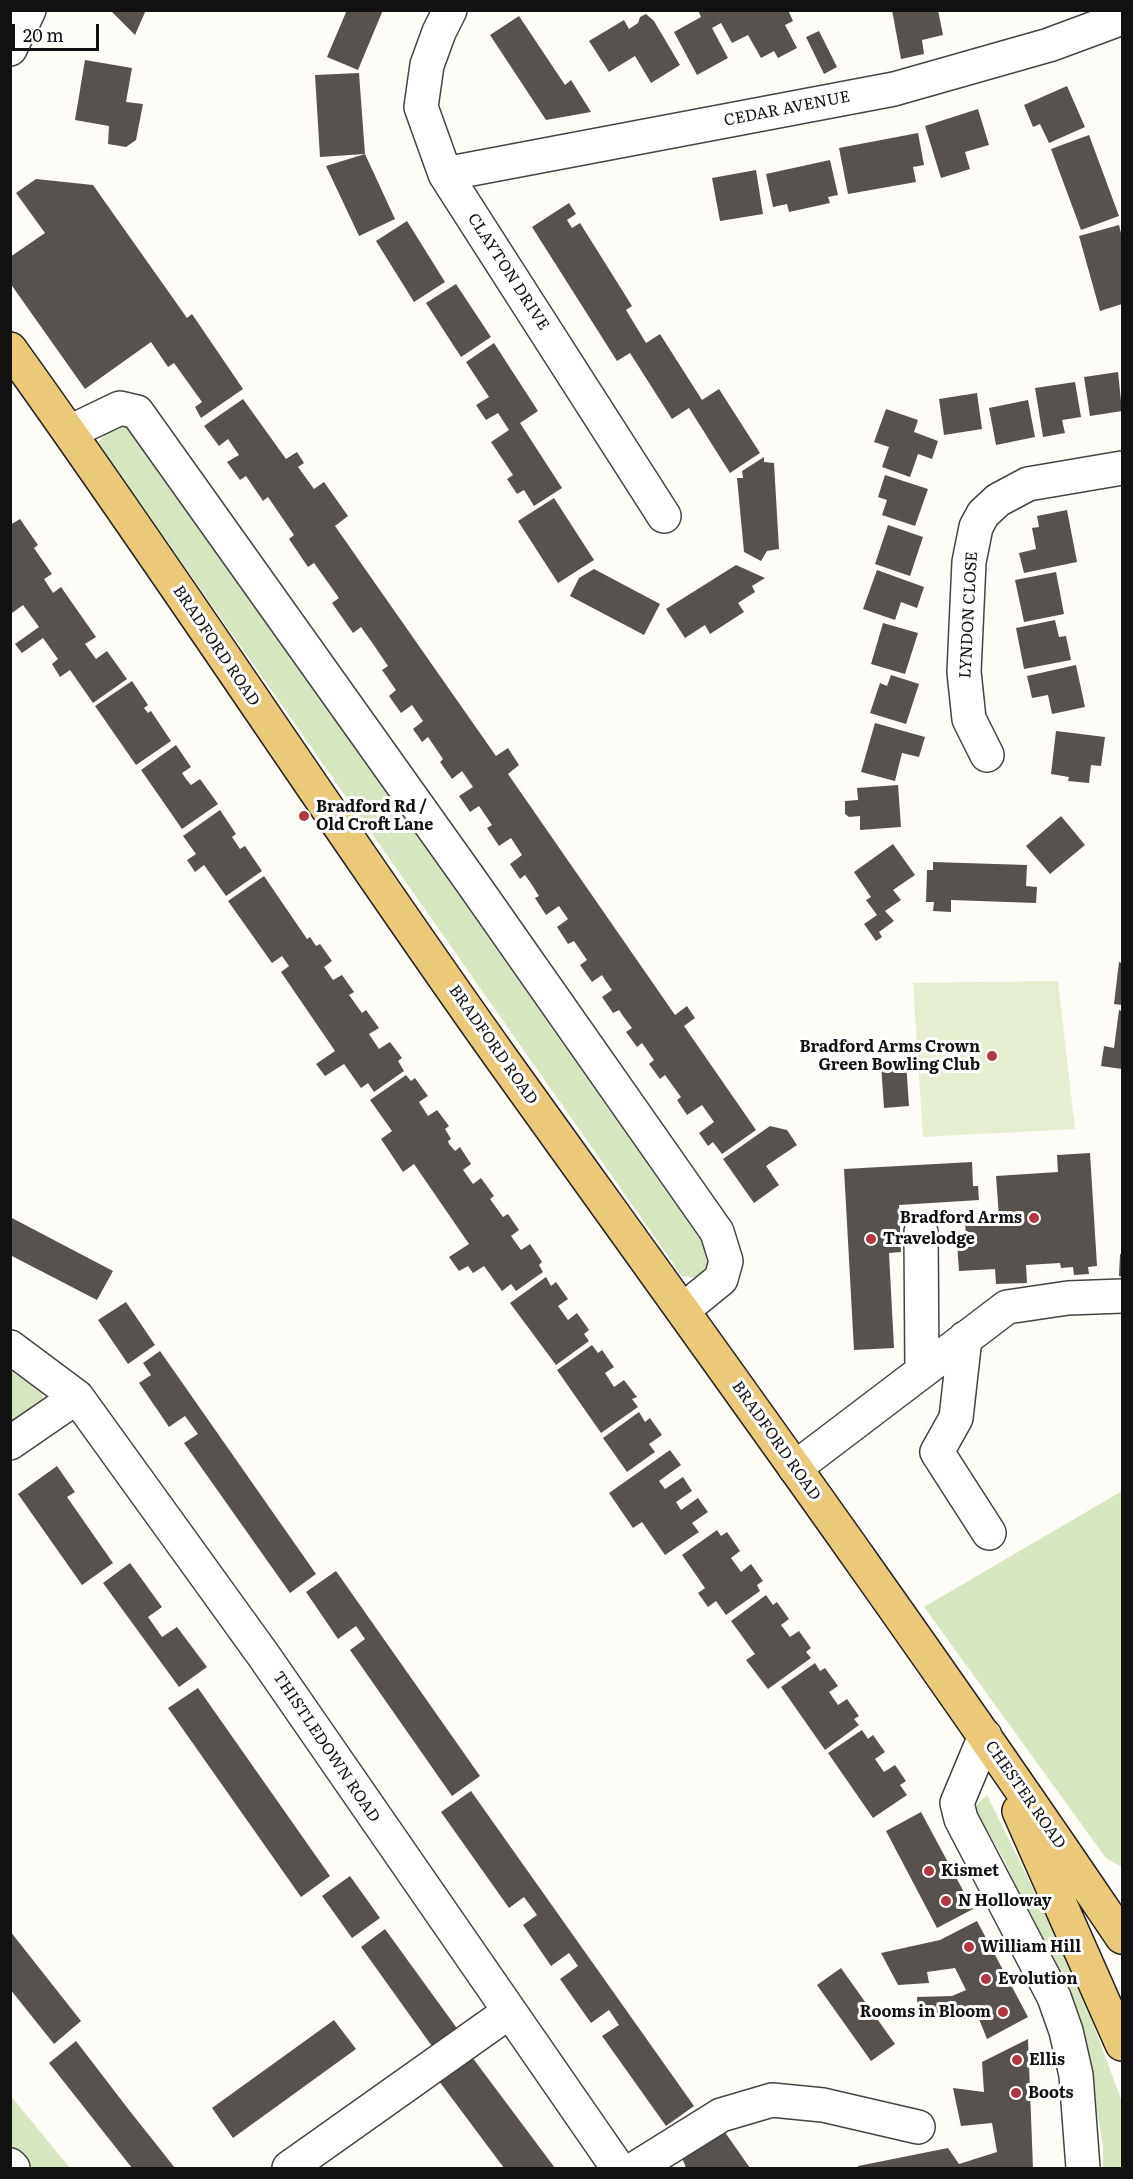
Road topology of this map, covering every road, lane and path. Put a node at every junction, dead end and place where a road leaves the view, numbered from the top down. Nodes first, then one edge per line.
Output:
1 (29, 10) edge
2 (450, 10) edge
3 (1122, 18) edge
4 (10, 49) edge
5 (446, 174) junction
6 (10, 349) edge
7 (70, 432) junction
8 (1122, 468) edge
9 (664, 516) dead end
10 (987, 755) dead end
11 (921, 1232) dead end
12 (1122, 1296) edge
13 (683, 1310) junction
14 (965, 1338) junction
15 (10, 1347) edge
16 (922, 1371) junction
17 (77, 1397) junction
18 (10, 1443) edge
19 (795, 1468) junction
20 (989, 1533) dead end
21 (984, 1736) junction
22 (1122, 1936) edge
23 (1122, 1942) edge
24 (1086, 1963) junction
25 (509, 2012) junction
26 (1122, 2044) edge
27 (918, 2127) dead end
28 (10, 2165) edge
29 (289, 2168) edge
30 (13, 2169) edge
31 (618, 2169) edge
32 (636, 2169) edge
33 (1083, 2169) edge

1 - 4 street
2 - 5 street, CLAYTON DRIVE
3 - 5 street, CEDAR AVENUE
5 - 9 street, CLAYTON DRIVE
6 - 7 main road, BRADFORD ROAD
7 - 13 main road, BRADFORD ROAD
7 - 13 street
8 - 10 street, LYNDON CLOSE
11 - 16 street
12 - 14 street
13 - 19 main road, BRADFORD ROAD
14 - 16 street
14 - 20 street
15 - 17 street, THISTLEDOWN ROAD
16 - 19 street
17 - 18 street
17 - 25 street, THISTLEDOWN ROAD
19 - 21 main road, BRADFORD ROAD
21 - 22 main road, CHESTER ROAD
21 - 24 main road, CHESTER ROAD
21 - 33 street
23 - 24 main road
24 - 26 main road, CHESTER ROAD
25 - 29 street
25 - 31 street, THISTLEDOWN ROAD
27 - 32 street
28 - 30 street

